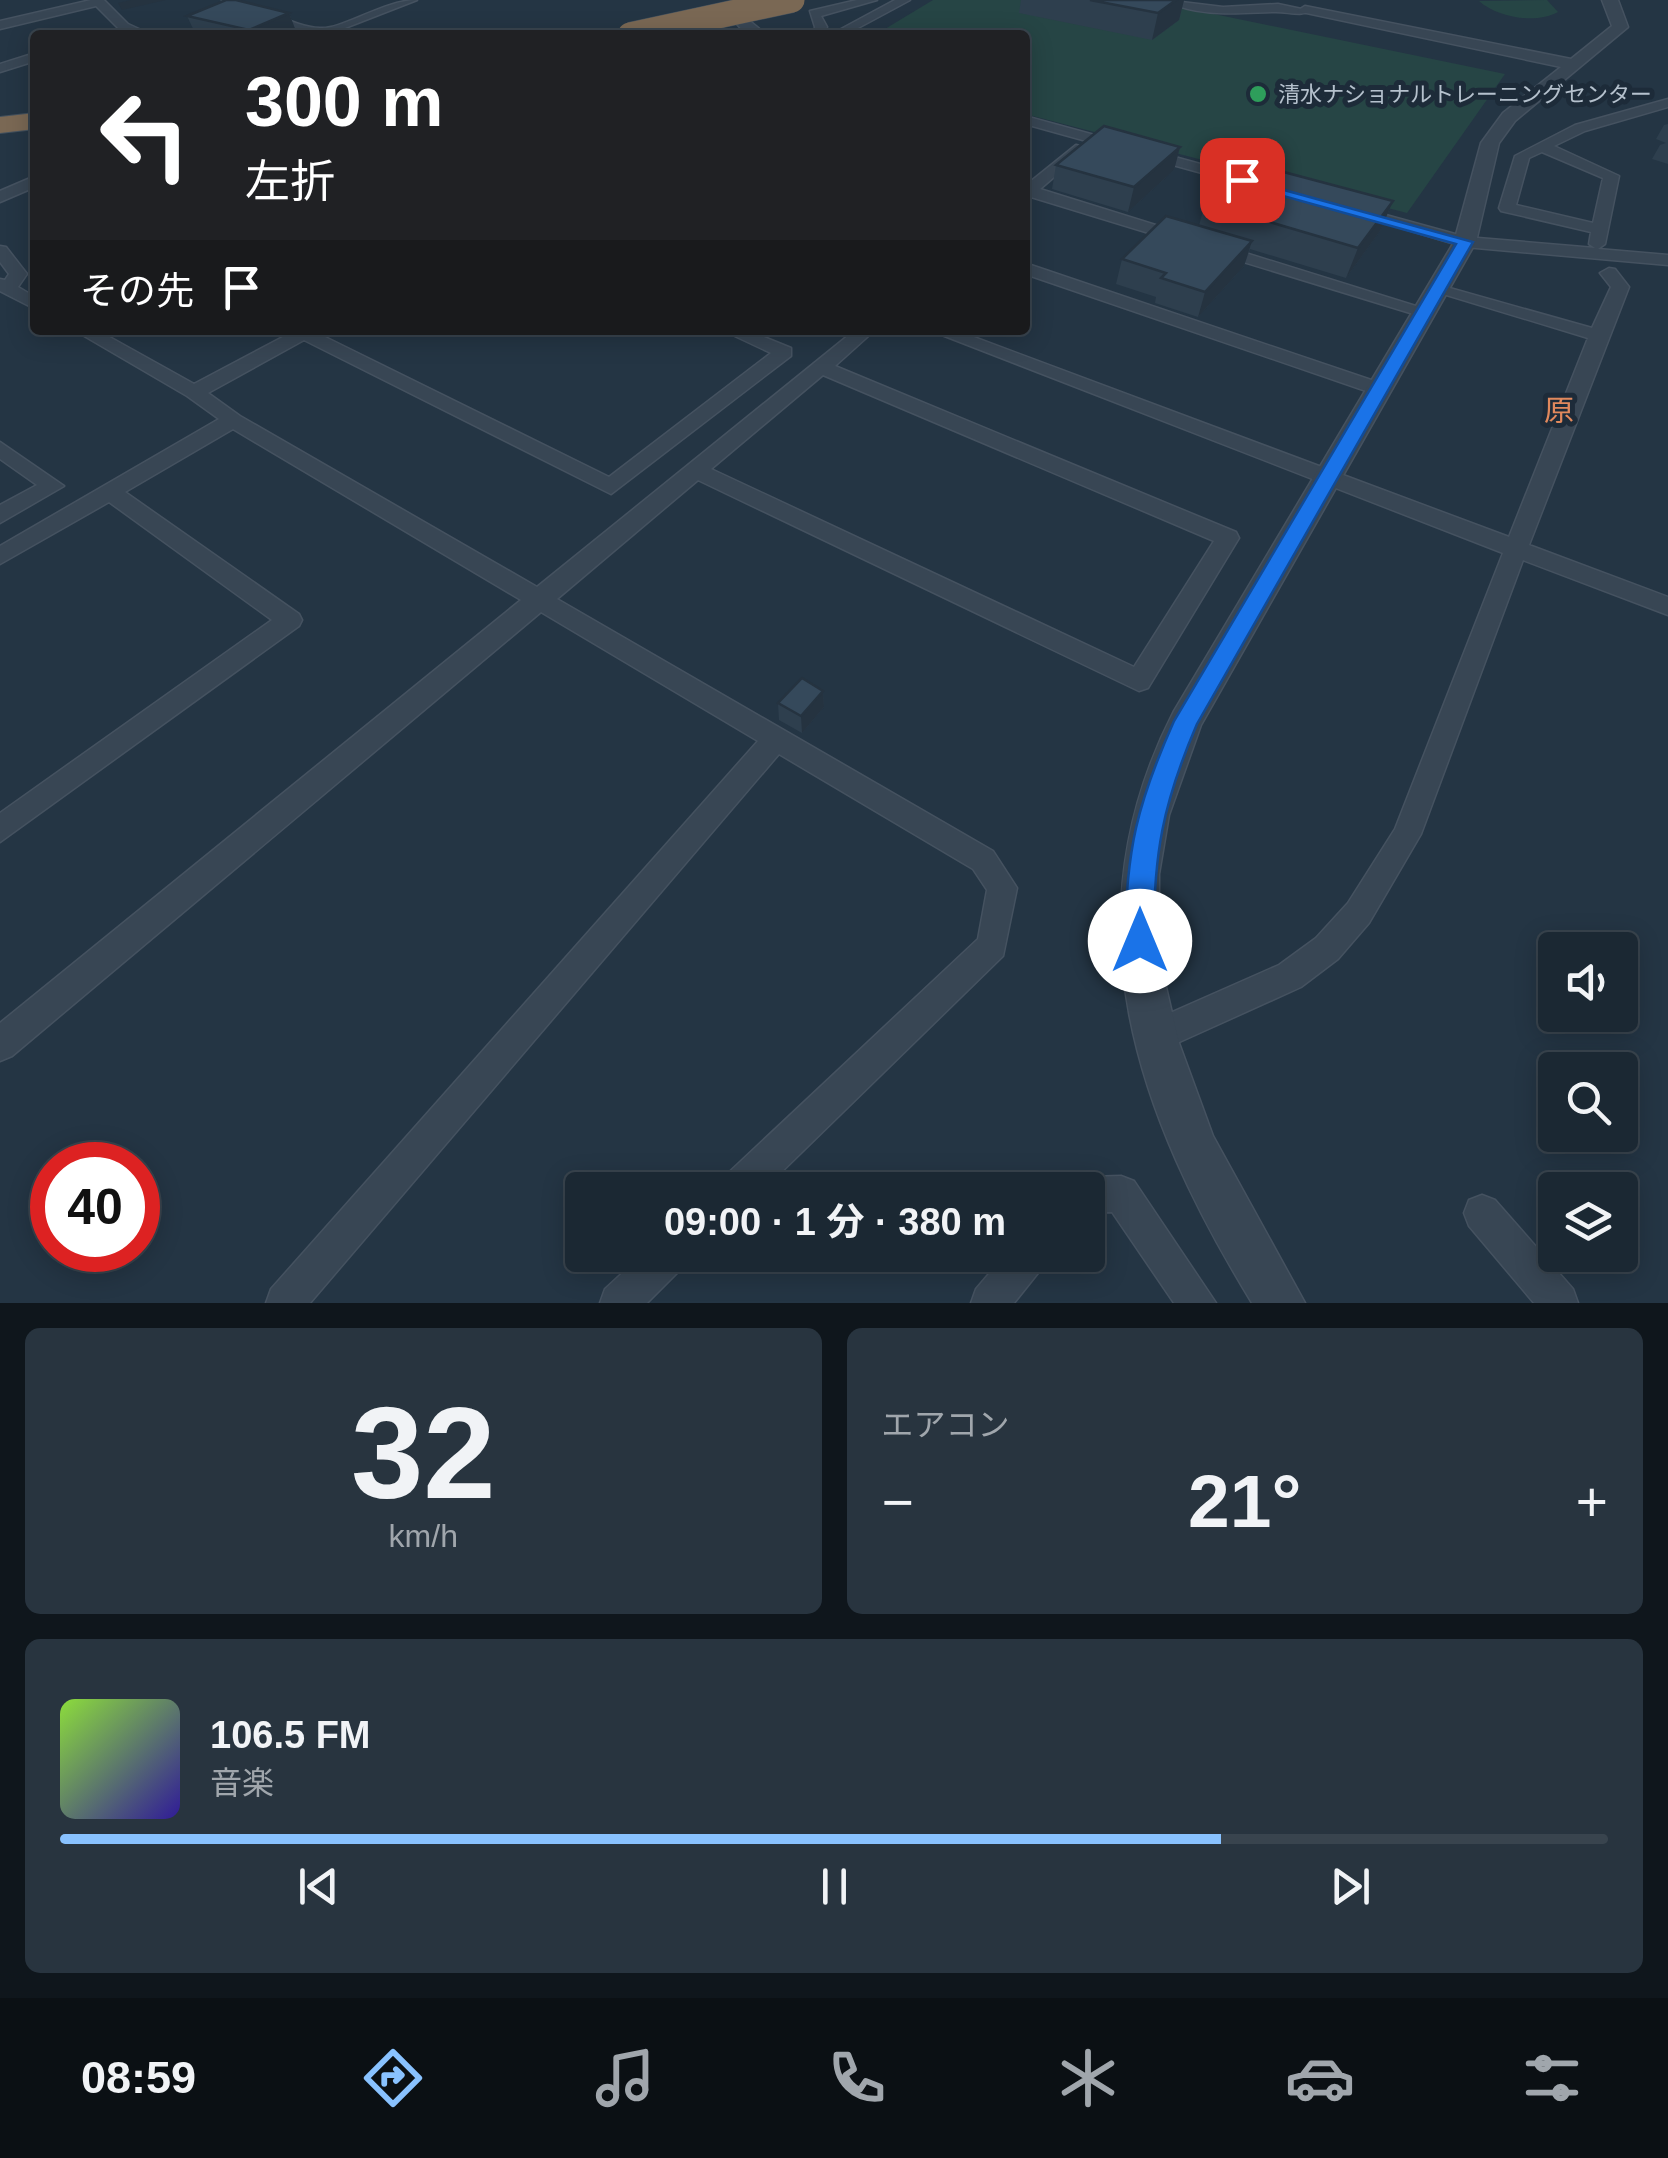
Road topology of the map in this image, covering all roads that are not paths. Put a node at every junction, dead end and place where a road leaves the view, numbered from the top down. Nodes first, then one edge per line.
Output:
1 (228, 0) edge
2 (411, 0) edge
3 (741, 0) edge
4 (792, 0) edge
5 (834, 0) edge
6 (871, 0) edge
7 (904, 0) edge
8 (1171, 0) edge
9 (1610, 0) edge
10 (98, 1) edge
11 (1305, 11) joint
12 (0, 24) edge
13 (123, 30) edge
14 (307, 30) edge
15 (329, 30) edge
16 (653, 30) edge
17 (701, 30) edge
18 (750, 30) edge
19 (819, 30) edge
20 (846, 30) edge
21 (30, 61) edge
22 (1572, 64) junction
23 (0, 68) edge
24 (1668, 103) edge
25 (1030, 121) edge
26 (30, 122) edge
27 (0, 125) edge
28 (30, 133) edge
29 (0, 136) edge
30 (1093, 138) junction
31 (1541, 146) junction
32 (30, 183) edge
33 (1030, 190) edge
34 (1279, 190) edge
35 (1030, 194) edge
36 (0, 197) edge
37 (1335, 206) edge
38 (1598, 229) junction
39 (1465, 242) junction
40 (0, 251) edge
41 (1668, 260) edge
42 (1602, 264) junction
43 (1030, 270) edge
44 (4, 286) edge
45 (30, 301) edge
46 (1432, 301) junction
47 (91, 335) edge
48 (301, 335) edge
49 (313, 335) edge
50 (743, 335) edge
51 (860, 335) edge
52 (951, 335) edge
53 (1598, 335) junction
54 (821, 367) junction
55 (1379, 389) junction
56 (194, 392) junction
57 (234, 420) junction
58 (0, 448) edge
59 (696, 471) junction
60 (1324, 478) junction
61 (110, 492) junction
62 (0, 515) edge
63 (1518, 550) junction
64 (0, 556) edge
65 (542, 598) junction
66 (1668, 606) edge
67 (776, 738) junction
68 (0, 829) edge
69 (1156, 1037) junction
70 (0, 1044) edge
71 (756, 1172) edge
72 (1105, 1194) edge
73 (1482, 1213) dead end
74 (652, 1272) edge
75 (1015, 1272) edge
76 (285, 1303) edge
77 (619, 1303) edge
78 (990, 1303) edge
79 (1196, 1303) edge
80 (1280, 1303) edge
81 (1559, 1303) edge

1 - 14 street
2 - 15 street
3 - 18 street
4 - 16 highway, bridge
5 - 17 highway
6 - 19 street
7 - 20 street
8 - 11 street
9 - 22 street
10 - 12 street
10 - 13 street
11 - 22 street
21 - 23 street
22 - 39 street
24 - 31 street
25 - 30 street
26 - 27 highway
28 - 29 highway
30 - 33 street
30 - 34 street
31 - 38 street
31 - 38 street
32 - 36 street
35 - 46 street
37 - 39 street
38 - 42 street
39 - 42 street
39 - 46 street
40 - 44 street
41 - 42 street
42 - 53 street
43 - 55 street
44 - 45 street
46 - 53 street
46 - 55 street
47 - 56 street
48 - 56 street
49 - 50 street
51 - 54 street
52 - 60 street
53 - 63 street
54 - 59 street
54 - 59 street
55 - 60 street
56 - 57 street
57 - 61 street
57 - 65 street
58 - 62 street
59 - 65 street
60 - 63 street
60 - 69 street
61 - 64 street
61 - 68 street
63 - 66 street
63 - 69 street
65 - 67 street
65 - 70 street
67 - 71 street
67 - 76 street
69 - 80 street
72 - 79 street
73 - 81 street
74 - 77 street
75 - 78 street

